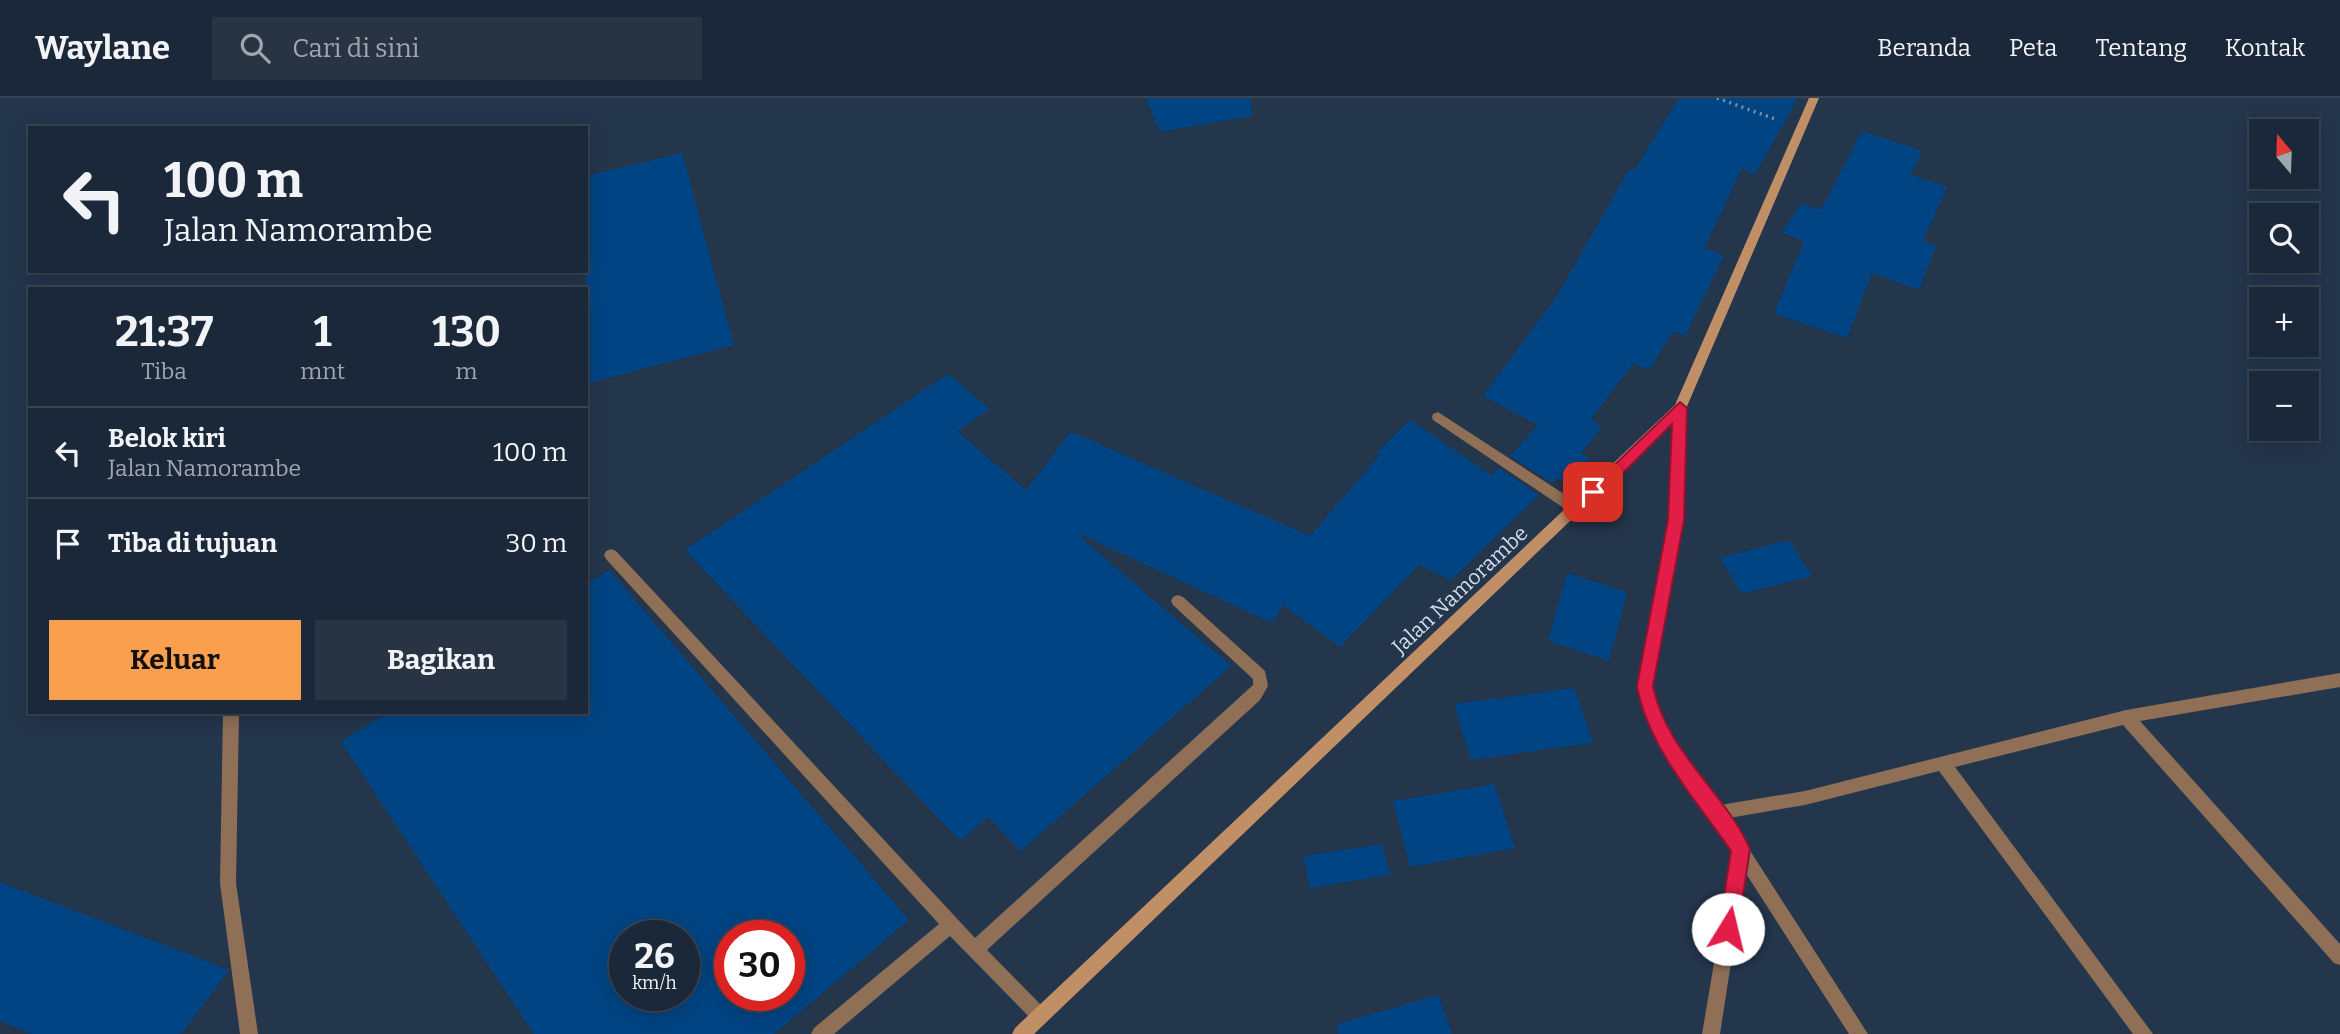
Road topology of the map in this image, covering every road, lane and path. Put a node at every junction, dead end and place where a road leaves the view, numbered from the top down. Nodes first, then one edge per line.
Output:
1 (1717, 98) edge
2 (1814, 98) edge
3 (1799, 128) junction
4 (1680, 408) junction
5 (1438, 417) dead end
6 (1576, 509) junction
7 (611, 555) dead end
8 (1178, 601) dead end
9 (2338, 684) edge
10 (231, 714) edge
11 (2126, 717) junction
12 (1943, 764) junction
13 (1717, 813) junction
14 (1741, 849) junction
15 (951, 925) junction
16 (974, 950) junction
17 (2340, 957) edge
18 (1040, 1016) junction
19 (249, 1034) edge
20 (820, 1034) edge
21 (1021, 1034) edge
22 (1711, 1034) edge
23 (1858, 1034) edge
24 (2144, 1034) edge

1 - 3 path
2 - 3 main road, Jalan Namorambe
3 - 4 main road, Jalan Namorambe
4 - 6 main road, Jalan Namorambe
4 - 13 street
5 - 6 street
6 - 18 main road, Jalan Namorambe
7 - 15 street
8 - 16 street
9 - 11 street
10 - 19 street
11 - 12 street
11 - 17 street
12 - 13 street
12 - 24 street
13 - 14 street
14 - 22 street
14 - 23 street
15 - 16 street
15 - 20 street
16 - 18 street
18 - 21 main road, Jalan Namorambe

